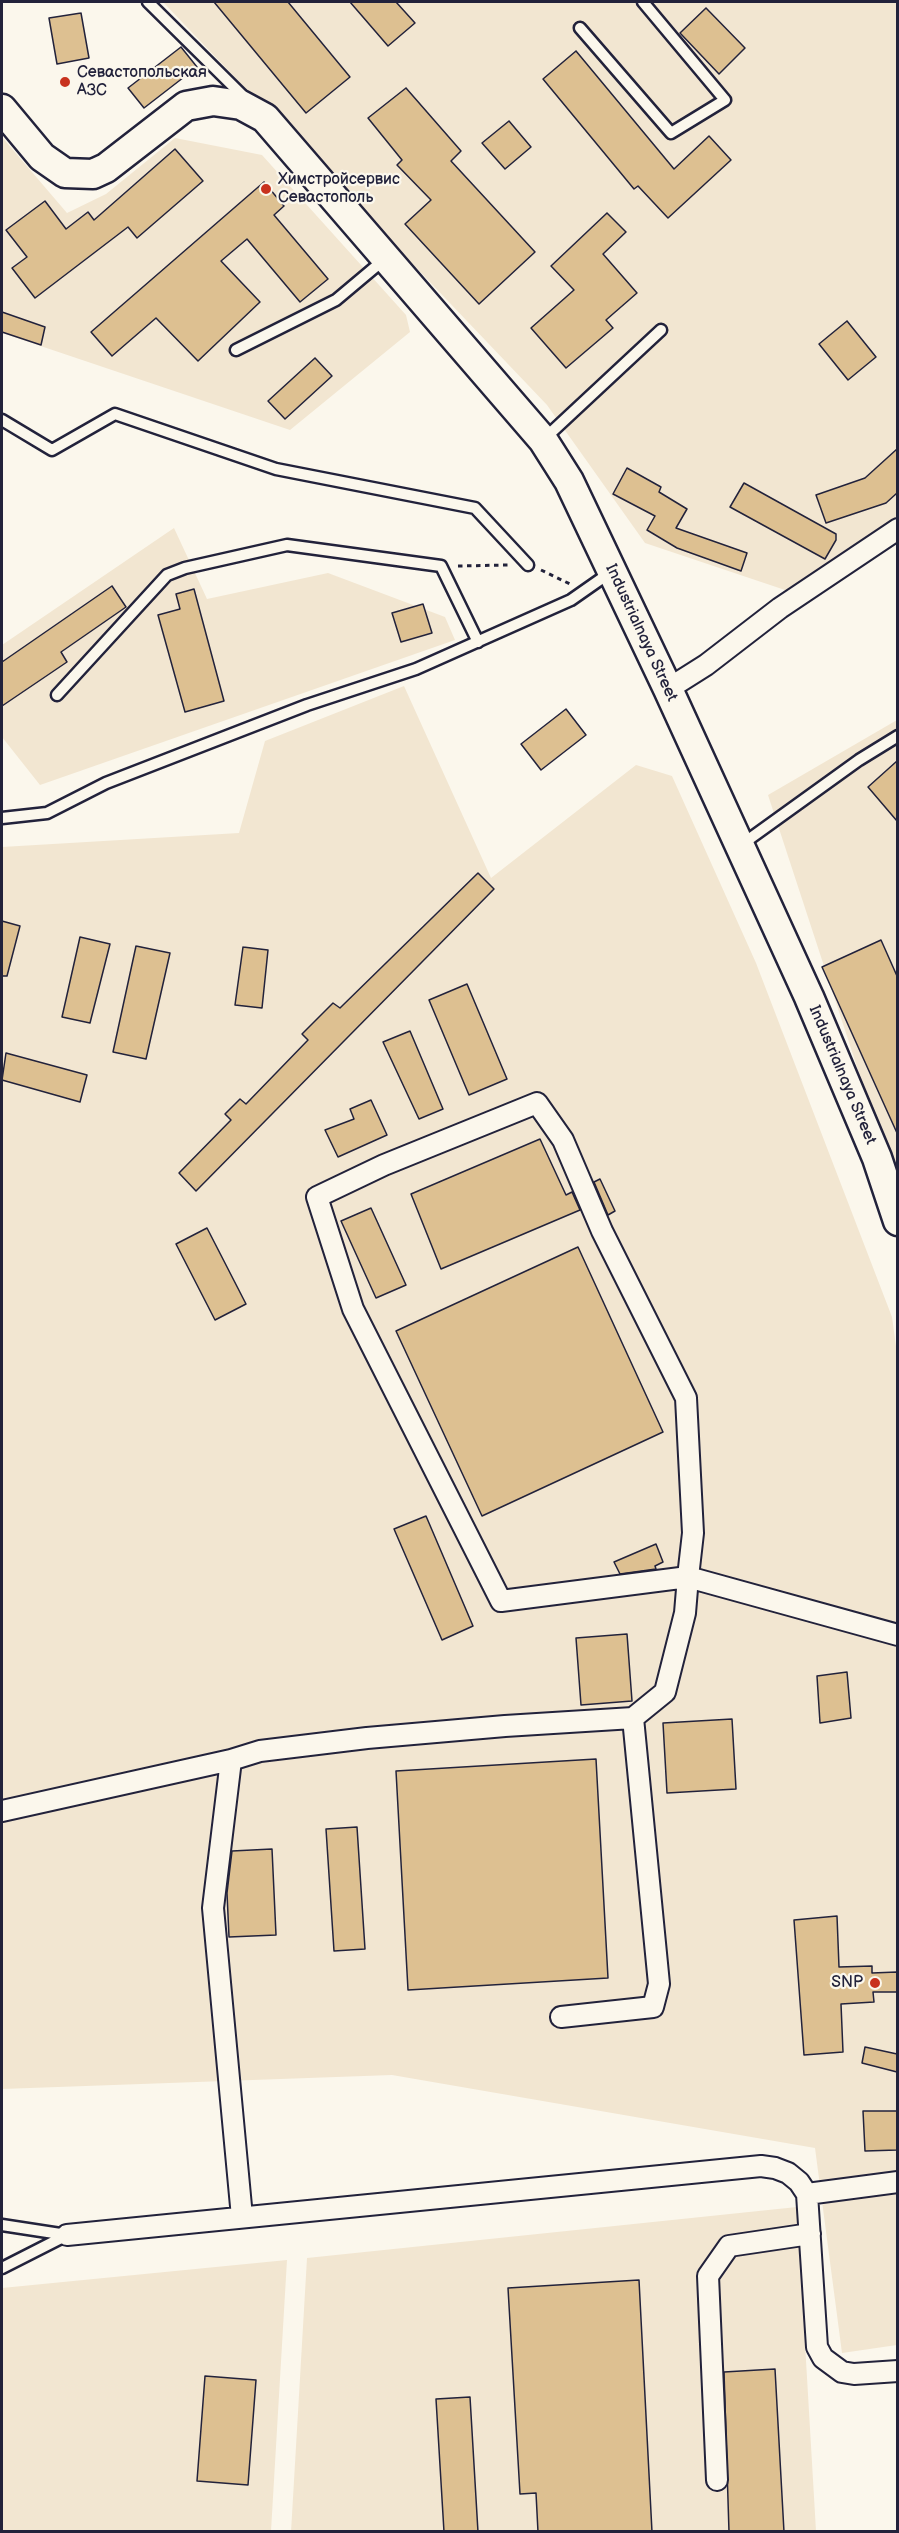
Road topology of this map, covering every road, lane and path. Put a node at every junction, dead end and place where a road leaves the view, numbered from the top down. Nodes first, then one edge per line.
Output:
1 (148, 2) edge
2 (643, 2) edge
3 (580, 28) dead end
4 (2, 109) edge
5 (265, 118) junction
6 (386, 258) junction
7 (661, 330) dead end
8 (236, 350) dead end
9 (2, 420) edge
10 (543, 440) junction
11 (897, 529) edge
12 (528, 565) dead end
13 (612, 572) junction
14 (478, 642) junction
15 (668, 689) junction
16 (57, 695) dead end
17 (897, 736) edge
18 (2, 818) edge
19 (738, 847) junction
20 (897, 1221) edge
21 (688, 1577) junction
22 (897, 1635) edge
23 (633, 1718) junction
24 (231, 1760) junction
25 (2, 1811) edge
26 (561, 2017) dead end
27 (897, 2182) edge
28 (807, 2194) junction
29 (242, 2217) junction
30 (2, 2225) edge
31 (810, 2234) junction
32 (67, 2235) junction
33 (2, 2268) edge
34 (897, 2371) edge
35 (717, 2480) dead end

1 - 5 lane
2 - 3 lane
4 - 5 main road
5 - 6 main road, Industrialnaya Street
6 - 8 lane
6 - 10 main road, Industrialnaya Street
7 - 10 lane
9 - 12 lane
10 - 13 main road, Industrialnaya Street
11 - 15 street
13 - 14 lane
13 - 15 main road, Industrialnaya Street
14 - 16 lane
14 - 18 lane
15 - 19 main road, Industrialnaya Street
17 - 19 lane
19 - 20 main road, Industrialnaya Street
21 - 21 street
21 - 22 street
21 - 23 street
23 - 24 street
23 - 26 street
24 - 25 street
24 - 29 street
27 - 28 street
28 - 29 street
28 - 31 street
29 - 32 street
30 - 32 lane
31 - 34 street
31 - 35 street
32 - 33 lane

